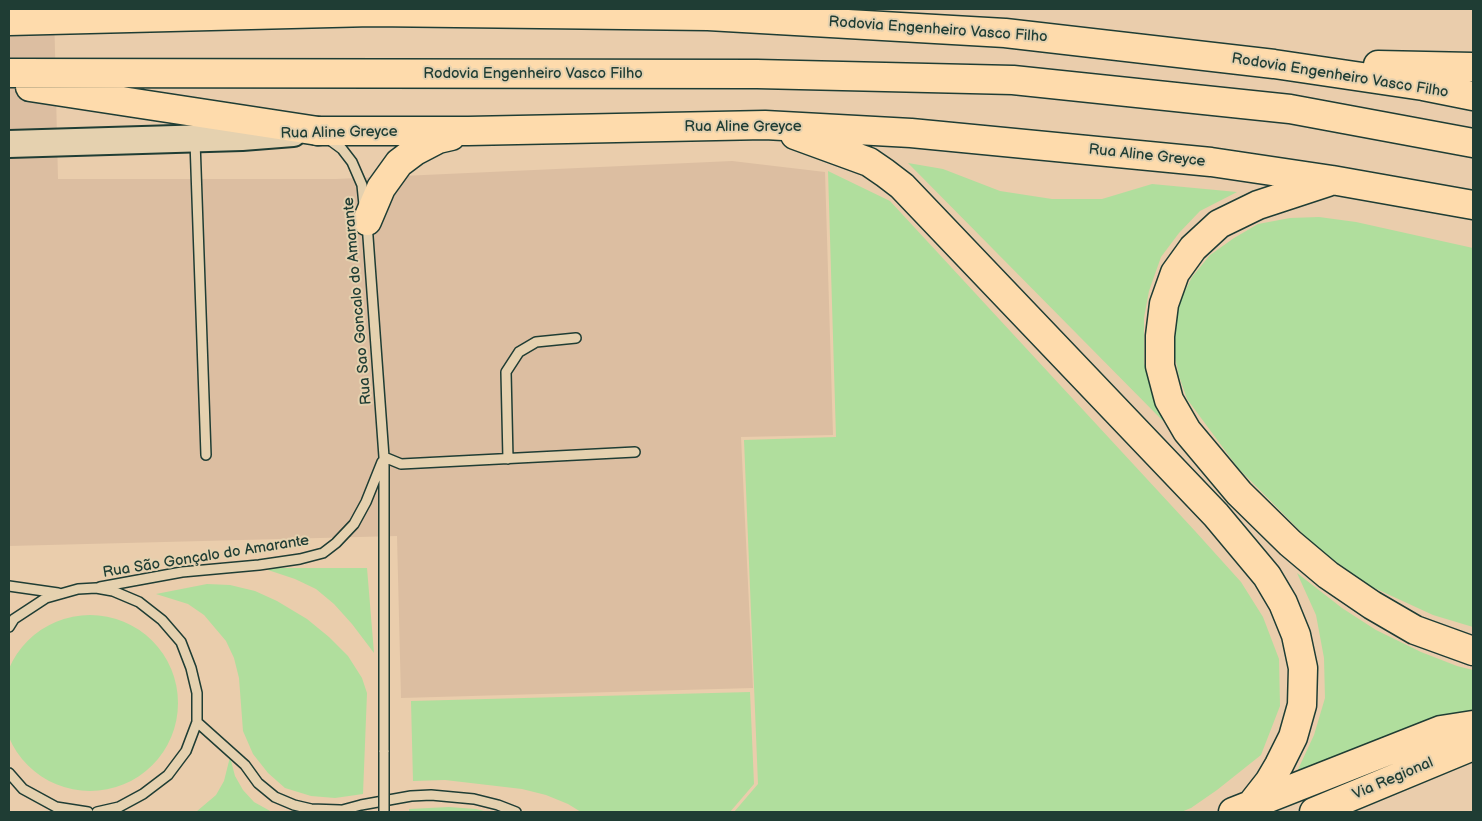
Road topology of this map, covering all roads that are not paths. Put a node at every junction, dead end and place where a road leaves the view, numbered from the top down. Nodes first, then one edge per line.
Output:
1 (240, 9) edge
2 (297, 14) junction
3 (9, 21) edge
4 (1274, 64) junction
5 (1473, 66) edge
6 (9, 73) edge
7 (9, 84) edge
8 (1473, 96) edge
9 (765, 125) junction
10 (318, 131) junction
11 (468, 131) junction
12 (195, 138) junction
13 (1473, 143) edge
14 (9, 144) edge
15 (1332, 180) junction
16 (1473, 205) edge
17 (367, 221) junction
18 (576, 338) dead end
19 (635, 452) dead end
20 (206, 455) dead end
21 (384, 457) junction
22 (508, 459) junction
23 (9, 586) edge
24 (96, 588) junction
25 (64, 593) junction
26 (9, 627) edge
27 (1473, 651) edge
28 (197, 722) junction
29 (1473, 725) edge
30 (1473, 746) edge
31 (9, 774) edge
32 (116, 809) edge
33 (1242, 809) edge
34 (338, 811) edge
35 (88, 812) edge
36 (97, 812) edge
37 (384, 812) edge
38 (516, 812) edge
39 (1314, 812) edge

1 - 2 main road
2 - 3 main road, Rodovia Engenheiro Vasco Filho
2 - 4 main road, Rodovia Engenheiro Vasco Filho
4 - 5 main road
4 - 8 main road, Rodovia Engenheiro Vasco Filho
6 - 13 main road, Rodovia Engenheiro Vasco Filho
7 - 10 main road
9 - 11 main road, Rua Aline Greyce
9 - 15 main road, Rua Aline Greyce
9 - 33 main road
10 - 11 main road, Rua Aline Greyce
10 - 12 main road, Rua Aline Greyce
10 - 17 lane, Rua Sao Goncalo do Amarante
11 - 17 main road
12 - 14 main road, Rua Aline Greyce
12 - 20 lane
15 - 16 main road, Rua Aline Greyce
15 - 27 main road
17 - 21 lane, Rua Sao Goncalo do Amarante
18 - 22 lane
19 - 22 lane
21 - 22 lane
21 - 24 lane, Rua São Gonçalo do Amarante
21 - 37 lane, Rua Sao Goncalo do Amarante, bridge
23 - 25 lane
24 - 25 lane, Rua São Gonçalo do Amarante
24 - 28 lane
25 - 26 lane
28 - 32 lane
28 - 34 lane
29 - 33 main road
30 - 39 main road, Via Regional
31 - 35 lane
32 - 36 lane
34 - 38 lane

